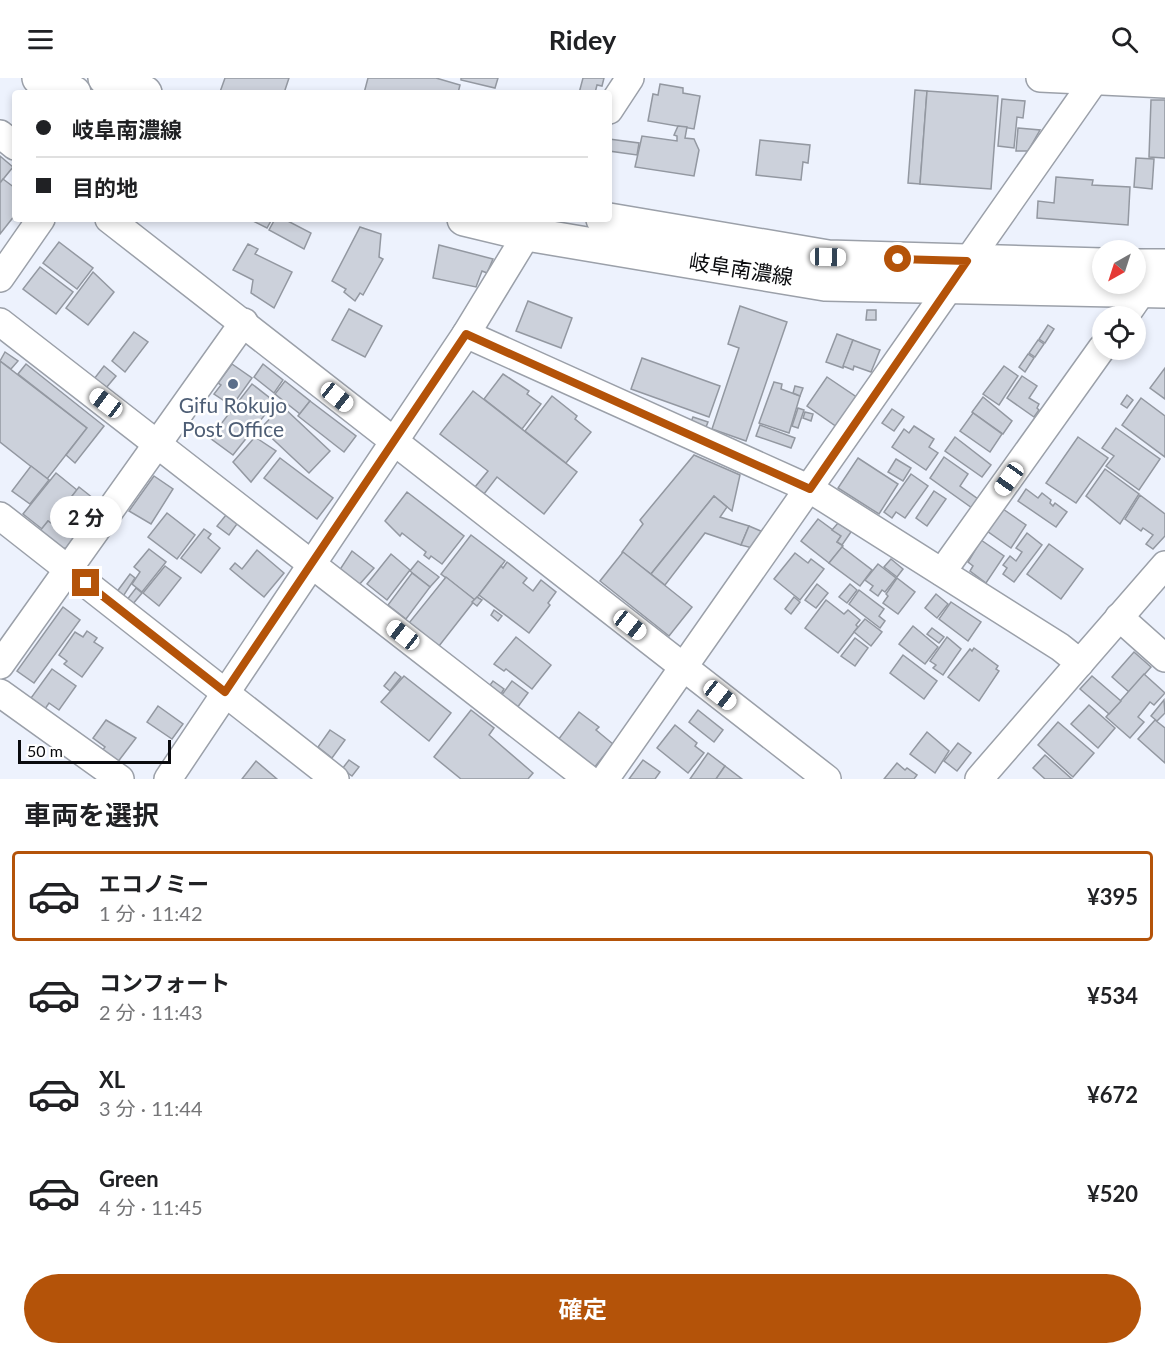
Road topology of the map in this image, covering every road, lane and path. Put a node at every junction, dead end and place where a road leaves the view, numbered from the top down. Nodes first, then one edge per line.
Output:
1 (39, 78) edge
2 (630, 78) edge
3 (1040, 78) edge
4 (1094, 80) edge
5 (1165, 84) edge
6 (67, 90) edge
7 (612, 105) edge
8 (0, 134) edge
9 (12, 144) edge
10 (612, 221) edge
11 (39, 222) edge
12 (113, 222) edge
13 (477, 222) edge
14 (527, 234) junction
15 (1092, 266) edge
16 (1165, 266) edge
17 (958, 273) junction
18 (0, 278) edge
19 (1148, 282) edge
20 (1132, 306) edge
21 (0, 322) edge
22 (244, 322) junction
23 (466, 334) junction
24 (1093, 360) edge
25 (393, 441) junction
26 (158, 444) junction
27 (810, 489) junction
28 (0, 516) edge
29 (310, 563) junction
30 (1165, 565) edge
31 (69, 569) junction
32 (942, 572) junction
33 (1119, 617) junction
34 (1165, 658) edge
35 (1080, 663) junction
36 (0, 665) edge
37 (685, 668) junction
38 (225, 692) junction
39 (0, 693) edge
40 (120, 779) edge
41 (168, 779) edge
42 (335, 779) edge
43 (588, 779) edge
44 (605, 779) edge
45 (827, 779) edge
46 (979, 779) edge

1 - 6 main road
2 - 7 street
3 - 4 street
4 - 5 street
4 - 17 street
8 - 9 street
10 - 17 main road, 岐阜南濃線
11 - 18 street
12 - 22 street
13 - 14 main road, 岐阜南濃線
14 - 17 main road, 岐阜南濃線
14 - 23 street
15 - 17 main road, 岐阜南濃線
16 - 19 main road, 岐阜南濃線
17 - 19 main road, 岐阜南濃線
17 - 27 street
19 - 20 street
21 - 26 street
22 - 25 street
22 - 26 street
23 - 25 street
23 - 27 street
24 - 32 street
25 - 29 street
25 - 37 street
26 - 29 street
26 - 31 street
27 - 32 street
27 - 37 street
28 - 31 street
29 - 38 street
29 - 43 street
30 - 33 street
31 - 36 street
31 - 38 street
32 - 35 street
33 - 34 street
33 - 35 street
35 - 46 street
37 - 44 street
37 - 45 street
38 - 41 street
38 - 42 street
39 - 40 street

